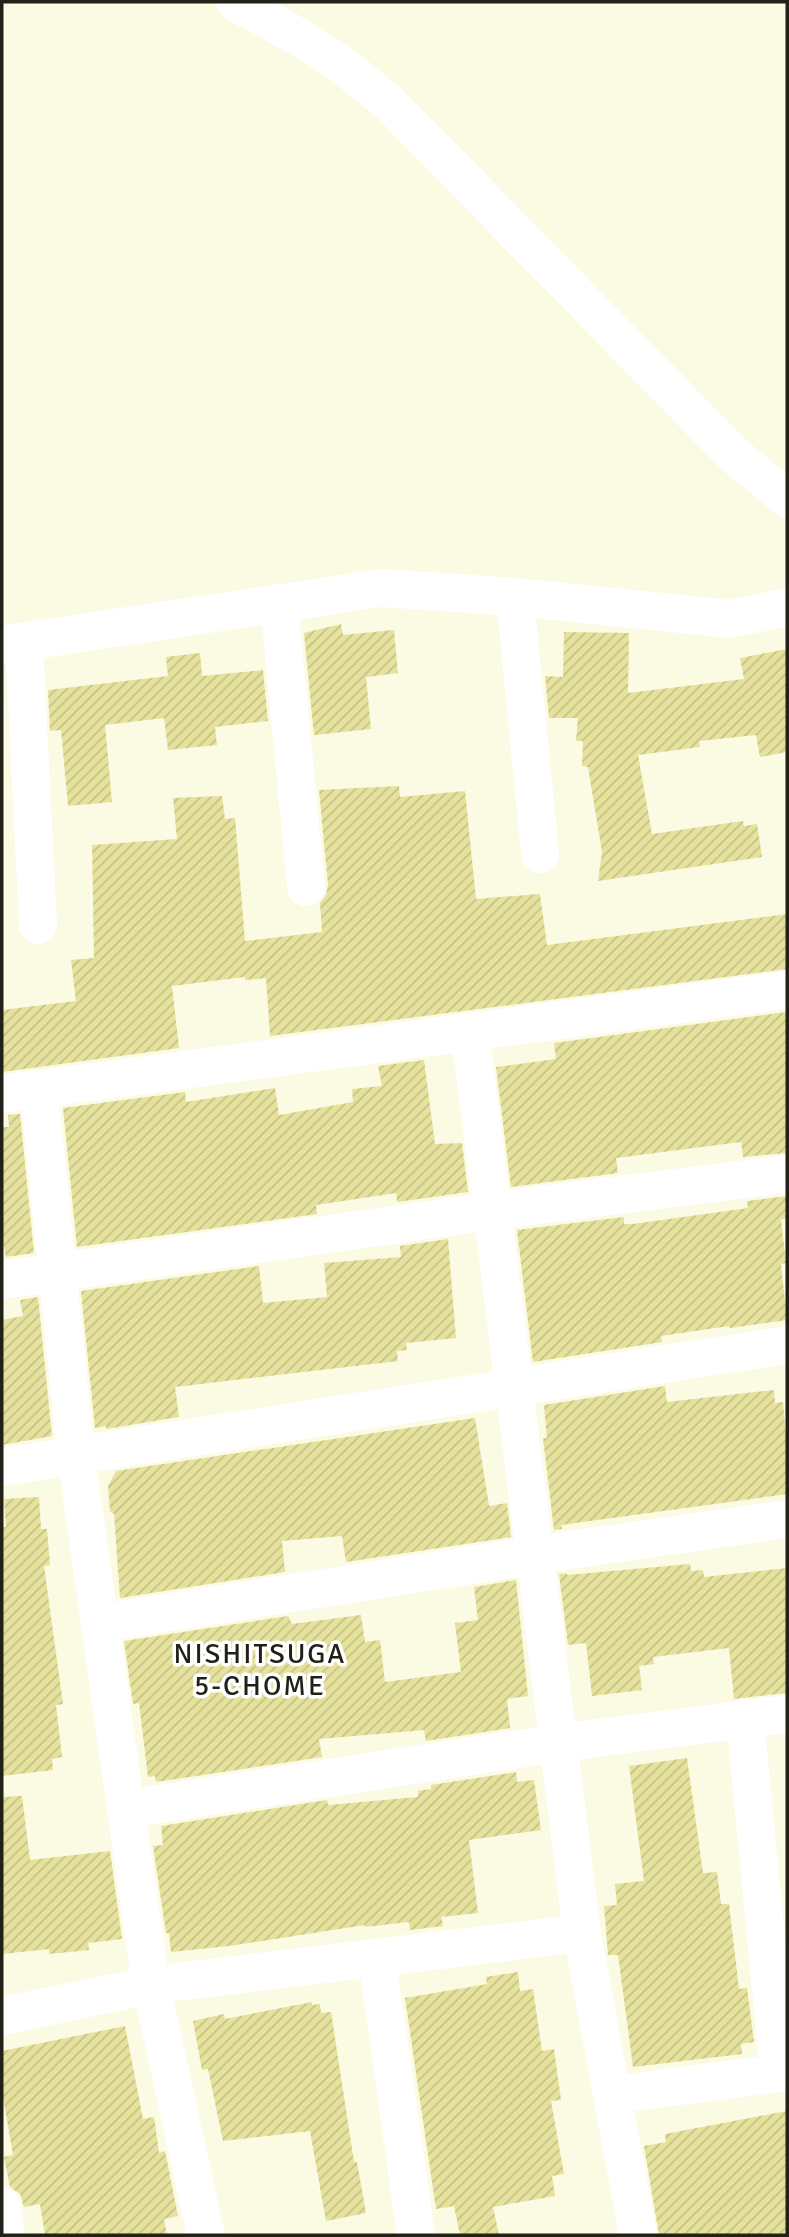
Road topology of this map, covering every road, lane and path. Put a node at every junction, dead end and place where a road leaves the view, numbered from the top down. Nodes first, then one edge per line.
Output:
1 (235, 2) edge
2 (787, 498) edge
3 (514, 597) junction
4 (279, 603) junction
5 (787, 607) edge
6 (13, 643) edge
7 (540, 854) dead end
8 (306, 887) dead end
9 (38, 925) dead end
10 (787, 990) edge
11 (470, 1032) junction
12 (39, 1089) junction
13 (2, 1094) edge
14 (787, 1174) edge
15 (492, 1211) junction
16 (58, 1272) junction
17 (2, 1280) edge
18 (787, 1345) edge
19 (514, 1388) junction
20 (76, 1455) junction
21 (2, 1467) edge
22 (787, 1519) edge
23 (534, 1555) junction
24 (101, 1623) junction
25 (787, 1714) edge
26 (745, 1718) junction
27 (558, 1743) junction
28 (125, 1809) junction
29 (582, 1933) junction
30 (377, 1958) junction
31 (151, 1985) junction
32 (2, 2016) edge
33 (783, 2073) edge
34 (612, 2095) junction
35 (2, 2207) edge
36 (6, 2235) edge
37 (206, 2235) edge
38 (416, 2235) edge
39 (638, 2235) edge

1 - 2 street
3 - 4 street
3 - 5 street
3 - 7 street
4 - 6 street
4 - 8 street
6 - 9 street
10 - 11 street
11 - 12 street
11 - 15 street
12 - 13 street
12 - 16 street
14 - 15 street
15 - 16 street
15 - 19 street
16 - 17 street
16 - 20 street
18 - 19 street
19 - 20 street
19 - 23 street
20 - 21 street
20 - 24 street
22 - 23 street
23 - 24 street
23 - 27 street
24 - 28 street
25 - 26 street
26 - 27 street
26 - 33 street
27 - 28 street
27 - 29 street
28 - 31 street
29 - 30 street
29 - 34 street
30 - 31 street
30 - 38 street
31 - 32 street
31 - 37 street
33 - 34 street
34 - 39 street
35 - 36 street

